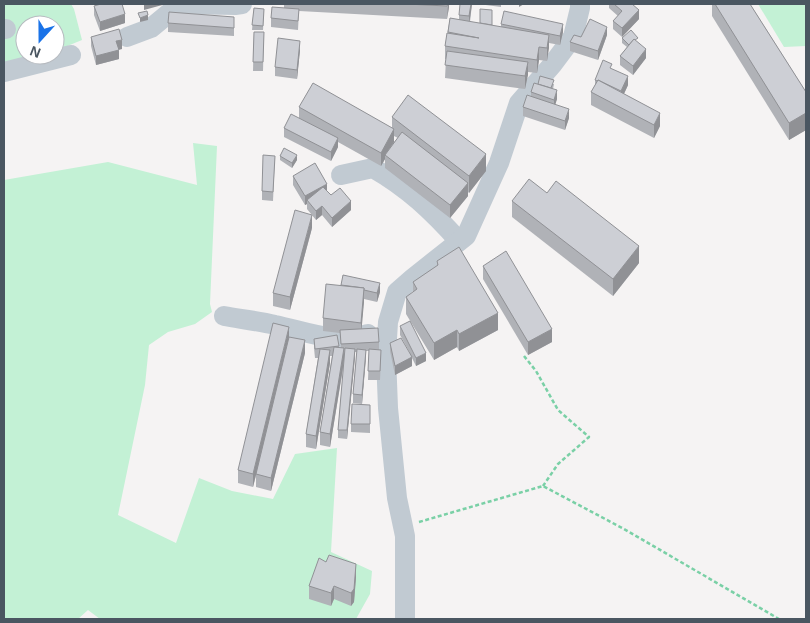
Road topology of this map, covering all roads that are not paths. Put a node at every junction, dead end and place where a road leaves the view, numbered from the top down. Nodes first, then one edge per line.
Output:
1 (180, 4) edge
2 (242, 4) edge
3 (580, 4) edge
4 (128, 37) dead end
5 (71, 54) dead end
6 (4, 72) edge
7 (341, 176) dead end
8 (458, 242) junction
9 (449, 266) edge
10 (224, 316) dead end
11 (388, 328) junction
12 (405, 619) edge

1 - 2 street
1 - 4 street
3 - 8 street
5 - 6 street
7 - 8 street
8 - 11 street
9 - 11 street
10 - 11 street
11 - 12 street

